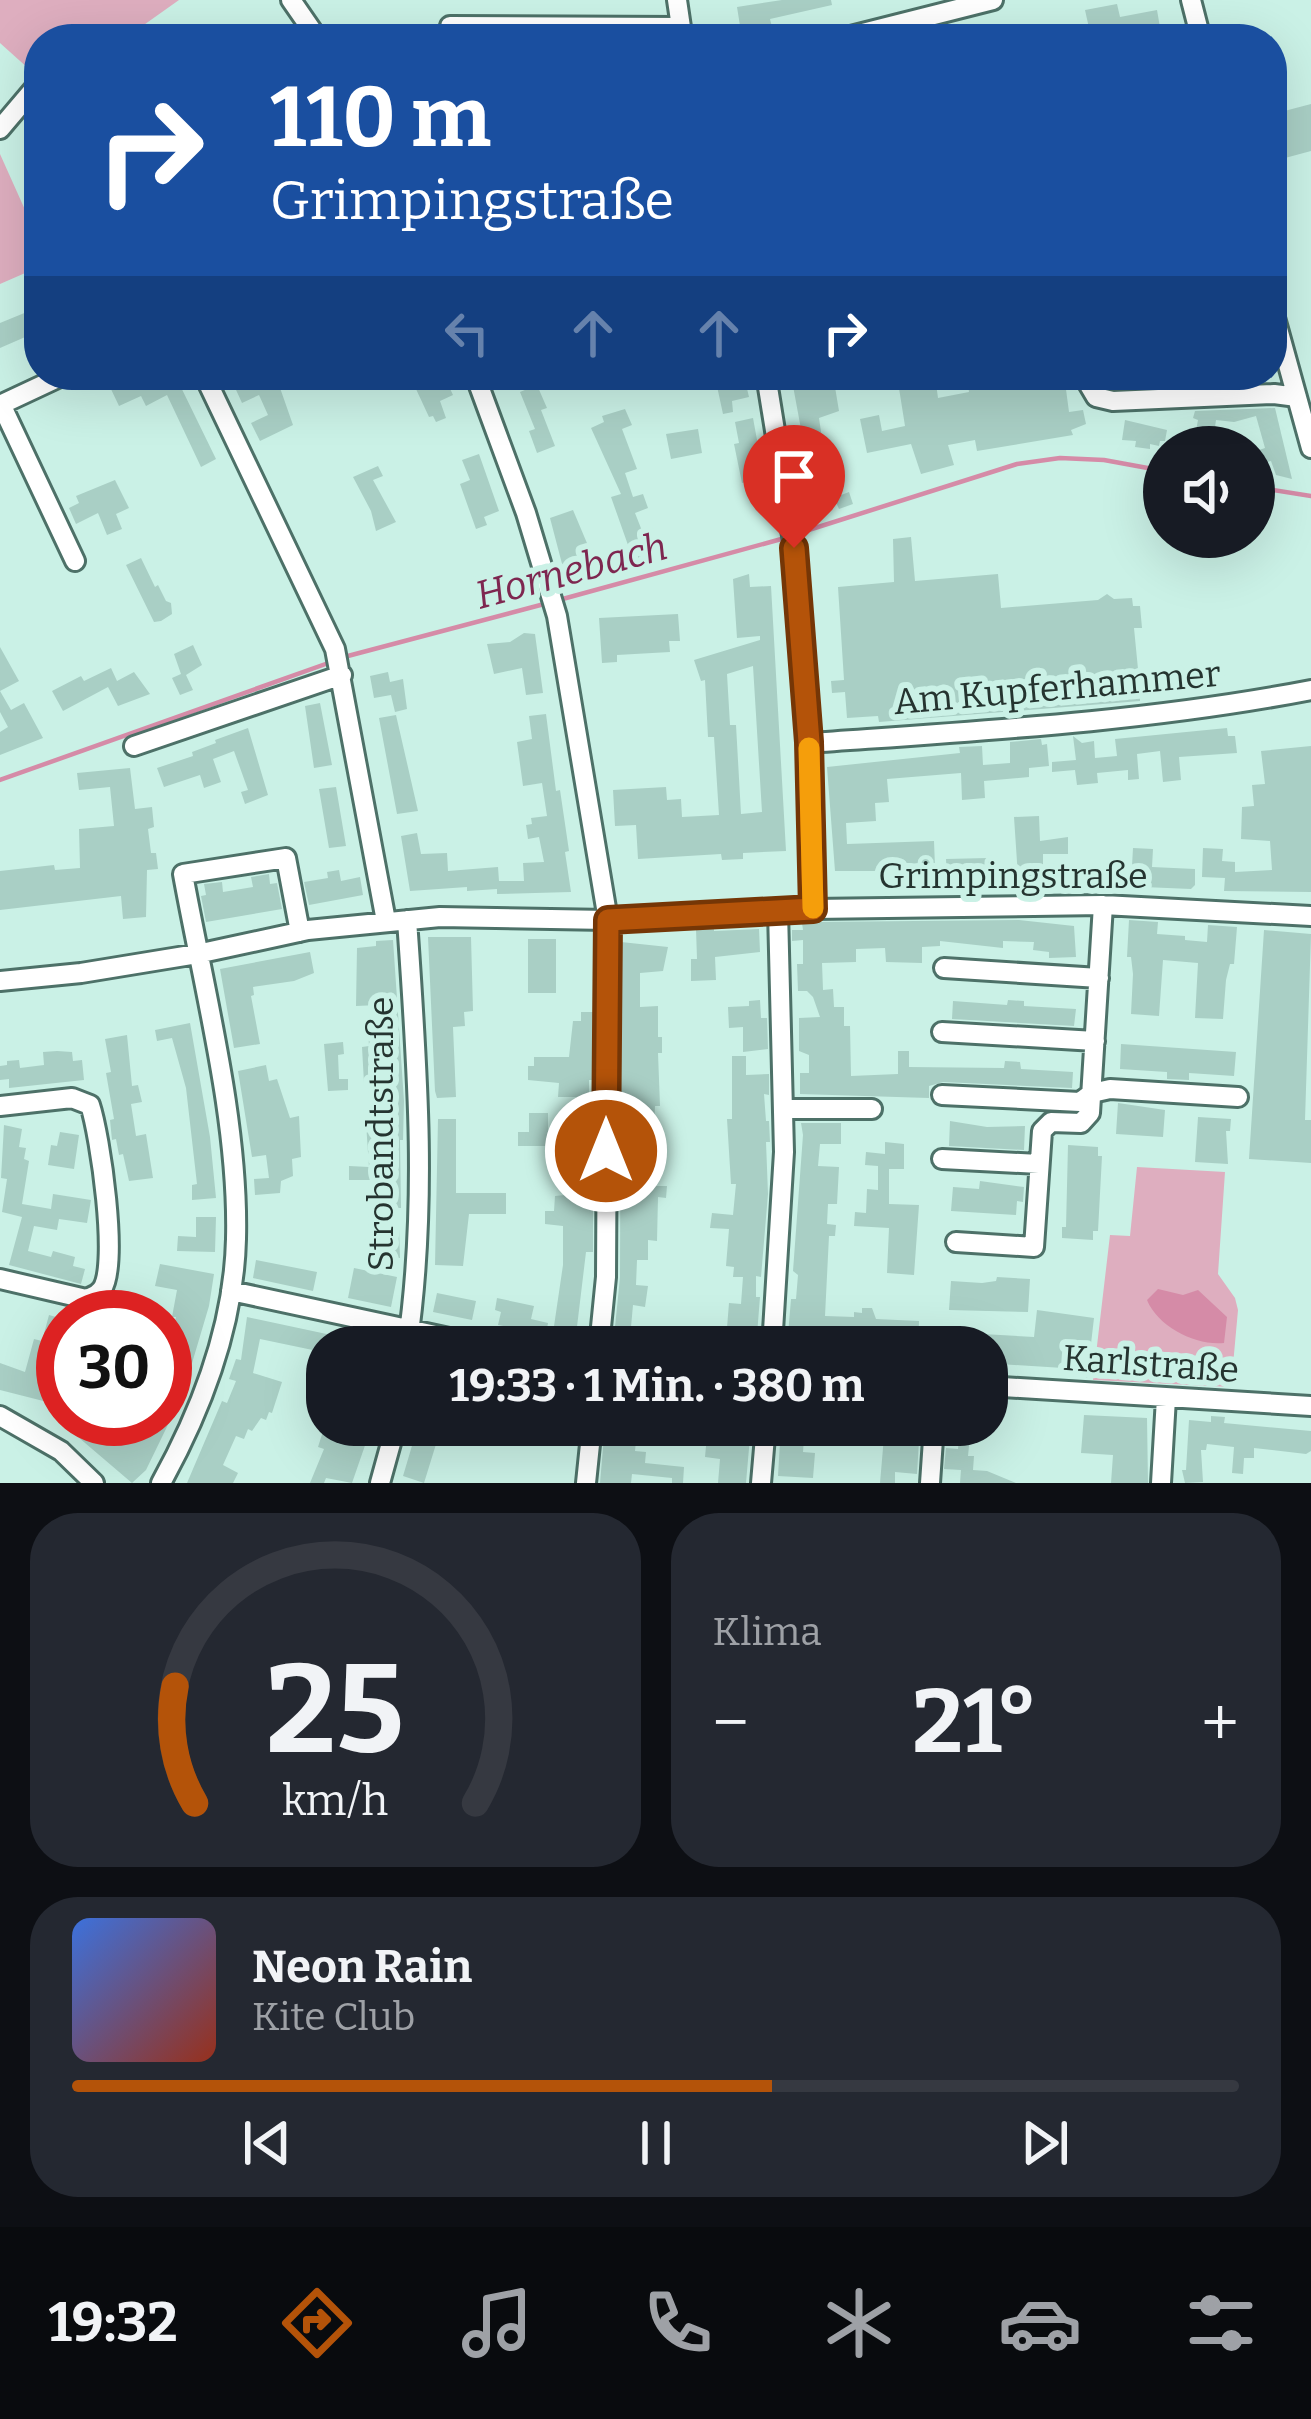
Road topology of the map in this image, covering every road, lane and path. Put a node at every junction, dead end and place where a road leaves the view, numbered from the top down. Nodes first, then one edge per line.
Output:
1 (993, 0) edge
2 (915, 8) edge
3 (875, 24) edge
4 (24, 101) edge
5 (0, 129) edge
6 (1287, 361) edge
7 (32, 390) edge
8 (211, 390) edge
9 (480, 390) edge
10 (769, 390) edge
11 (1092, 390) edge
12 (1297, 397) junction
13 (1, 405) edge
14 (1311, 448) edge
15 (75, 561) dead end
16 (342, 674) junction
17 (1311, 690) edge
18 (809, 742) junction
19 (134, 746) dead end
20 (1103, 904) junction
21 (813, 909) junction
22 (778, 911) junction
23 (1311, 916) edge
24 (407, 920) junction
25 (608, 920) junction
26 (386, 921) junction
27 (300, 932) junction
28 (197, 954) junction
29 (944, 968) dead end
30 (1099, 978) junction
31 (0, 981) edge
32 (942, 1032) dead end
33 (1095, 1040) junction
34 (1092, 1093) junction
35 (942, 1095) dead end
36 (1238, 1097) dead end
37 (0, 1106) edge
38 (784, 1109) junction
39 (872, 1109) dead end
40 (942, 1159) dead end
41 (1039, 1165) junction
42 (956, 1242) dead end
43 (0, 1279) edge
44 (231, 1291) junction
45 (360, 1326) edge
46 (410, 1326) edge
47 (601, 1326) edge
48 (773, 1326) edge
49 (1008, 1387) edge
50 (1166, 1397) junction
51 (1311, 1406) edge
52 (0, 1416) edge
53 (390, 1446) edge
54 (590, 1446) edge
55 (764, 1446) edge
56 (933, 1446) edge
57 (94, 1483) edge
58 (161, 1483) edge
59 (380, 1483) edge
60 (586, 1483) edge
61 (761, 1483) edge
62 (930, 1483) edge
63 (1161, 1483) edge

1 - 2 street
2 - 3 street
4 - 5 street
6 - 12 street
7 - 13 street
8 - 16 street
9 - 25 street
10 - 18 street
11 - 12 street
12 - 14 street
13 - 15 street
16 - 19 street
16 - 26 street
17 - 18 street, Am Kupferhammer
18 - 21 street
20 - 21 street, Grimpingstraße
20 - 23 street, Grimpingstraße
20 - 30 street
21 - 22 street, Grimpingstraße
22 - 25 street, Grimpingstraße
22 - 38 street
24 - 25 street, Grimpingstraße
24 - 26 street, Grimpingstraße
24 - 46 street, Strobandtstraße
25 - 47 street
26 - 27 street, Grimpingstraße
27 - 28 street, Grimpingstraße
27 - 28 street
28 - 31 street, Grimpingstraße
28 - 44 street
29 - 30 street
30 - 33 street
32 - 33 street
33 - 34 street
34 - 35 street
34 - 36 street
34 - 41 street
37 - 43 street
38 - 39 street
38 - 48 street
40 - 41 street
41 - 42 street
44 - 45 street
44 - 58 street
49 - 50 street, Karlstraße
50 - 51 street, Karlstraße
50 - 63 street
52 - 57 street
53 - 59 street
54 - 60 street
55 - 61 street
56 - 62 street

